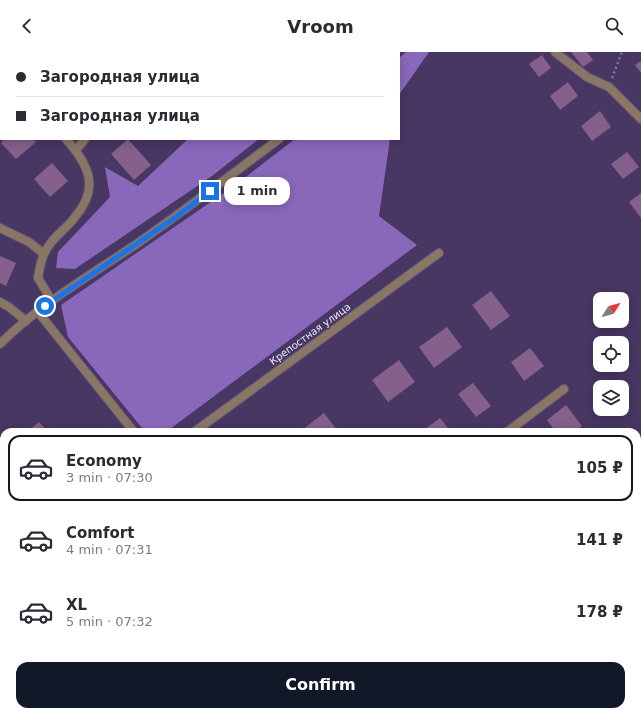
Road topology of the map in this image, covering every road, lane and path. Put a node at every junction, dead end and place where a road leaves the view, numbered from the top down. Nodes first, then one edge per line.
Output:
1 (555, 52) edge
2 (622, 52) edge
3 (609, 87) junction
4 (641, 119) edge
5 (67, 140) edge
6 (84, 140) edge
7 (278, 140) edge
8 (76, 150) junction
9 (0, 228) edge
10 (439, 253) dead end
11 (44, 254) junction
12 (52, 301) junction
13 (0, 302) edge
14 (38, 312) junction
15 (26, 321) junction
16 (0, 344) edge
17 (564, 389) dead end
18 (131, 428) edge
19 (199, 428) edge
20 (512, 428) edge

1 - 3 street
2 - 3 path
3 - 4 street
5 - 8 street
6 - 8 street
7 - 12 street
8 - 11 street
9 - 11 street
10 - 19 street, Крепостная улица
11 - 12 street
12 - 14 street
13 - 15 street
14 - 15 street
14 - 18 street
15 - 16 street
17 - 20 street

